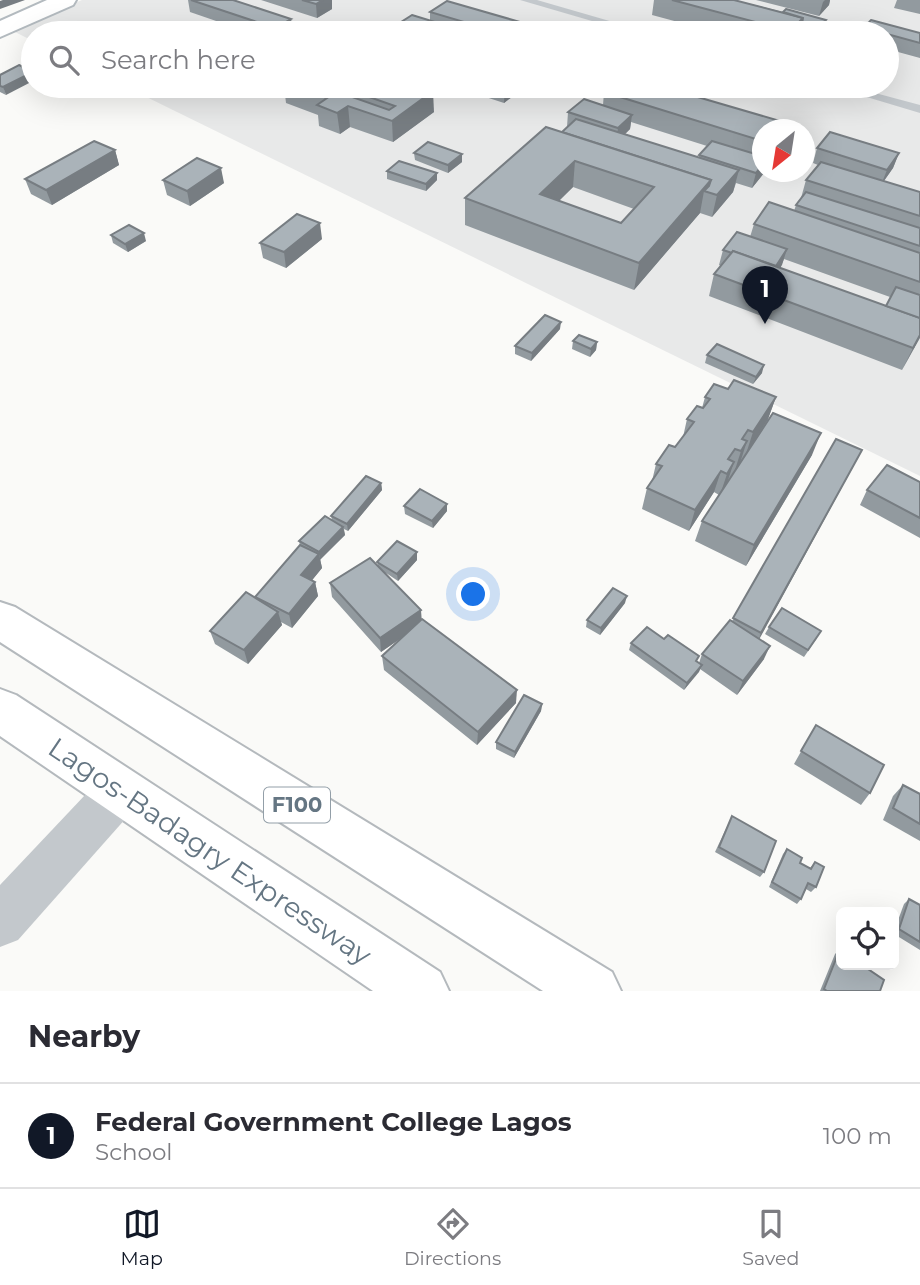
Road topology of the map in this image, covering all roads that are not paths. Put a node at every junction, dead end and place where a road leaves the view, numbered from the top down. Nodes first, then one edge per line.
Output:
1 (38, 0) edge
2 (65, 0) edge
3 (525, 0) edge
4 (0, 18) edge
5 (601, 21) edge
6 (0, 30) edge
7 (880, 98) edge
8 (920, 109) edge
9 (0, 620) edge
10 (0, 710) edge
11 (119, 792) junction
12 (0, 922) edge
13 (421, 991) edge
14 (593, 991) edge

1 - 4 main road
2 - 6 main road
3 - 5 lane
7 - 8 lane
9 - 14 main road, F100
10 - 11 main road, Lagos-Badagry Expressway
11 - 12 street
11 - 13 main road, Lagos-Badagry Expressway

